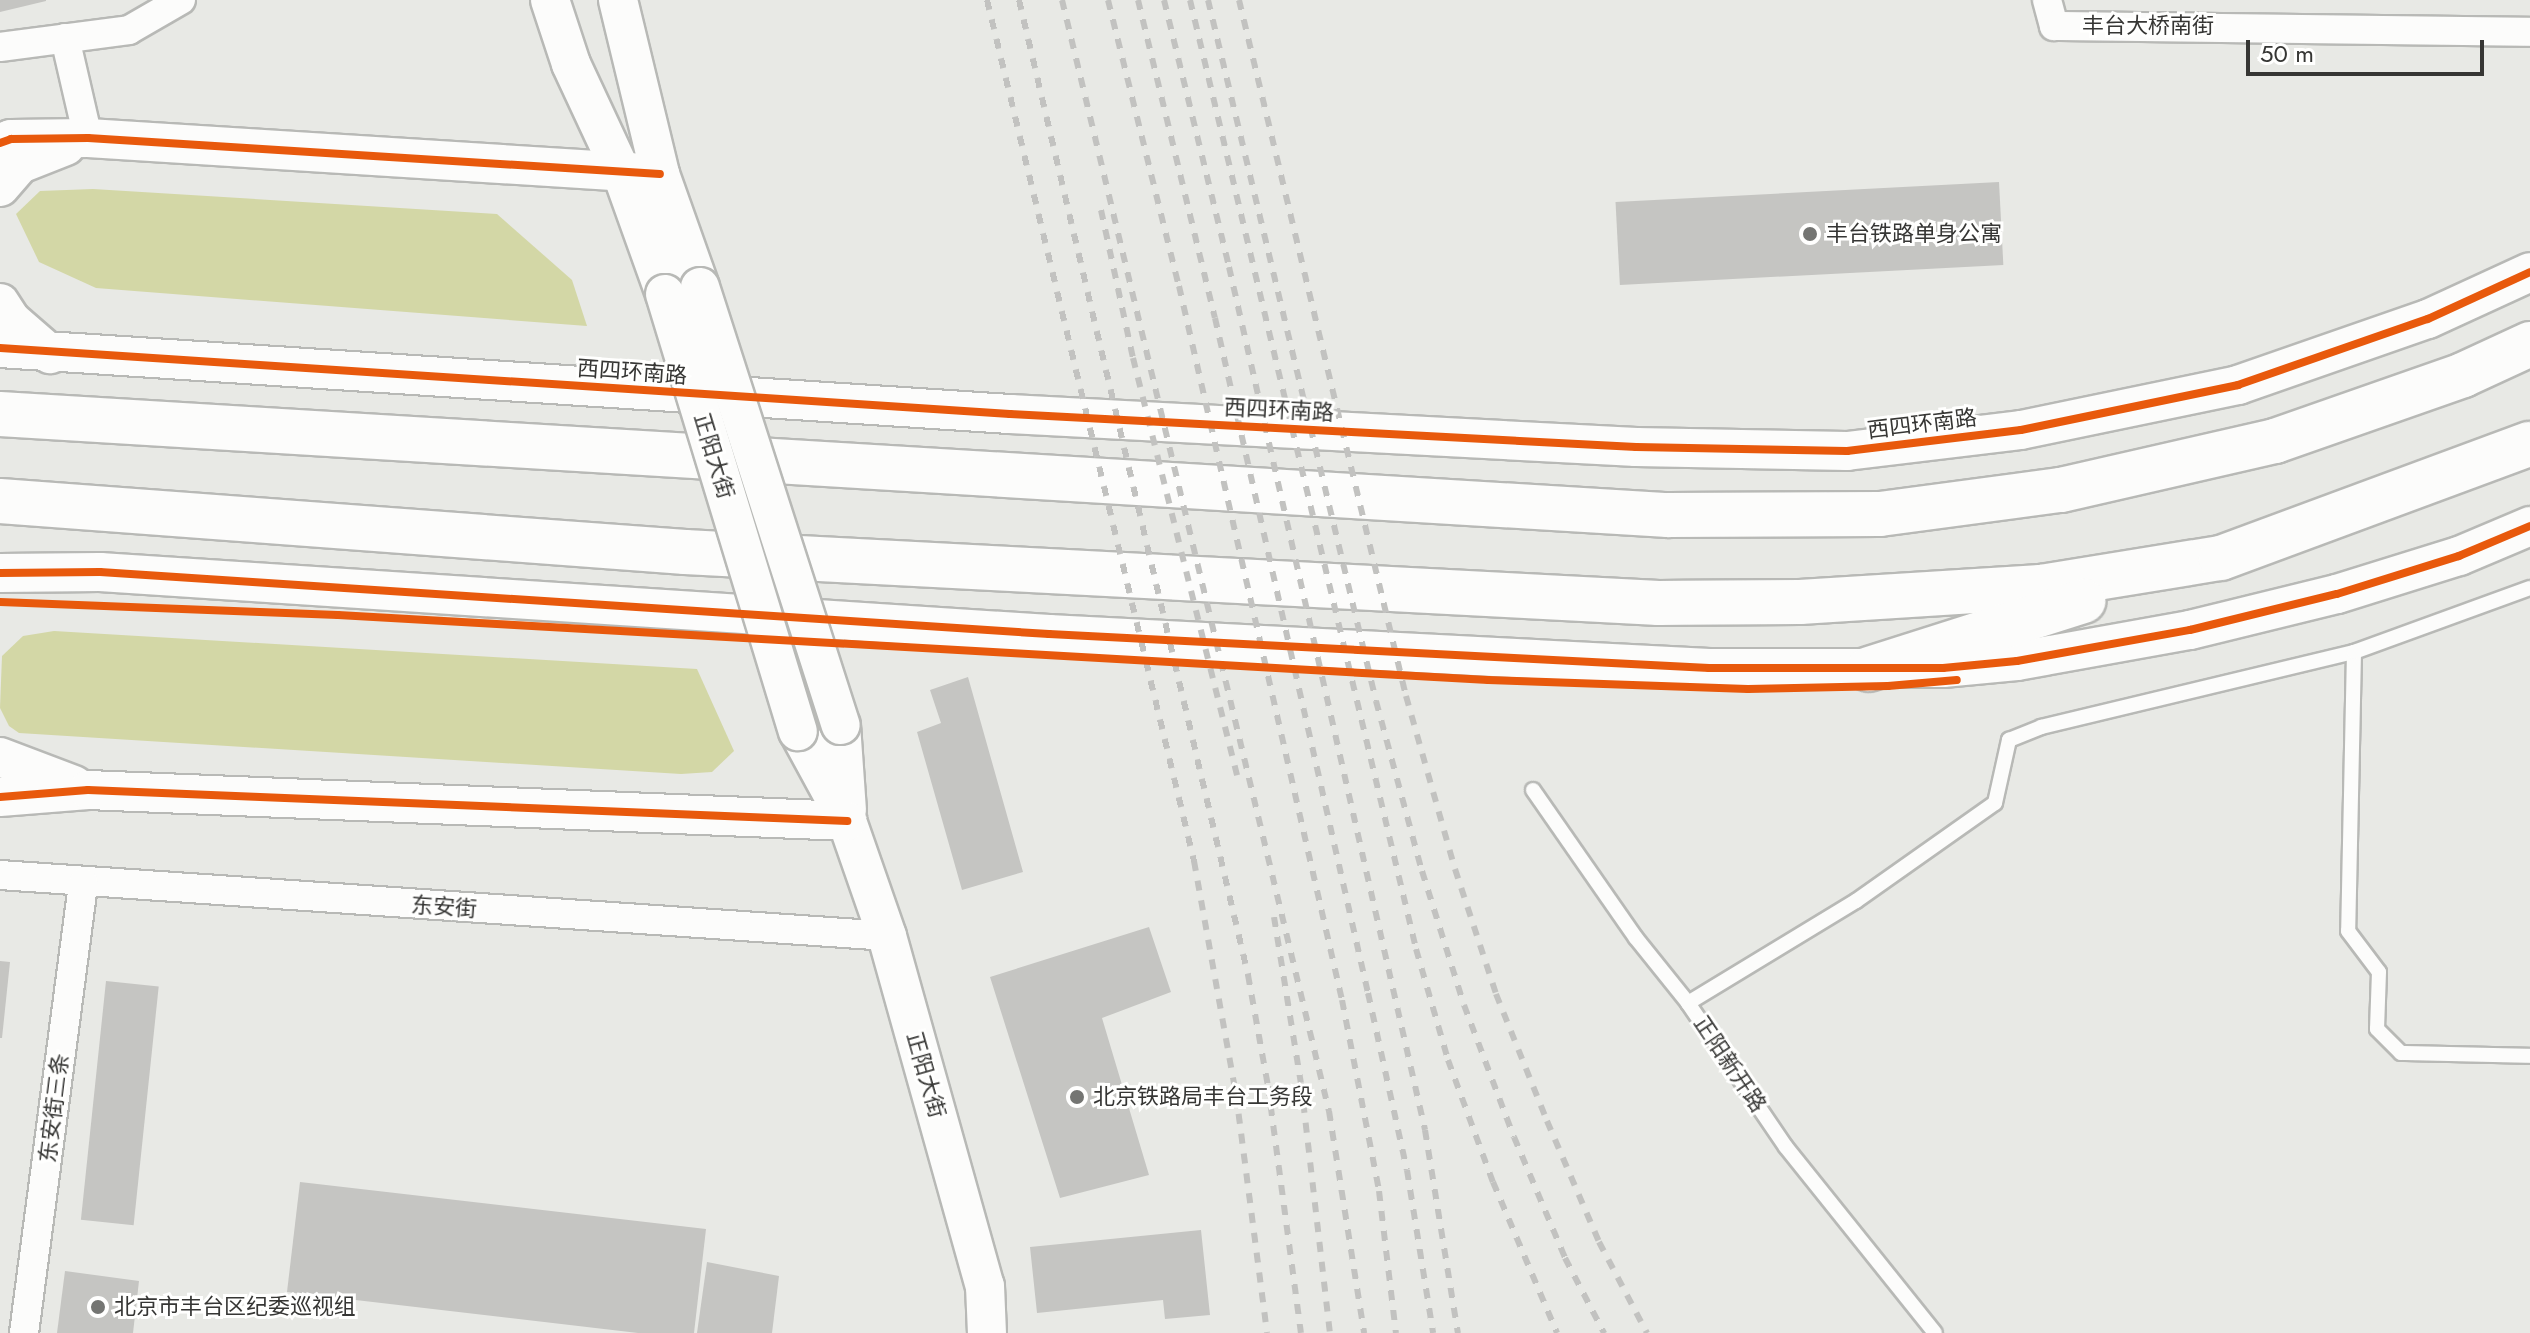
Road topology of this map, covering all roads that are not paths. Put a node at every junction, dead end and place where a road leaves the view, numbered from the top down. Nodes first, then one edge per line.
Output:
1 (181, 0) edge
2 (550, 0) edge
3 (618, 0) edge
4 (2051, 13) edge
5 (2530, 32) edge
6 (65, 38) junction
7 (0, 47) edge
8 (88, 138) junction
9 (0, 143) edge
10 (621, 171) junction
11 (660, 174) junction
12 (0, 187) edge
13 (2530, 272) edge
14 (683, 291) junction
15 (0, 303) edge
16 (2530, 344) edge
17 (0, 348) edge
18 (50, 354) junction
19 (0, 414) edge
20 (2530, 444) edge
21 (0, 501) edge
22 (2530, 526) edge
23 (2221, 558) junction
24 (4, 577) edge
25 (2530, 588) edge
26 (2354, 652) junction
27 (1869, 669) junction
28 (0, 757) edge
29 (88, 790) junction
30 (1533, 790) dead end
31 (0, 797) edge
32 (847, 821) junction
33 (0, 875) edge
34 (83, 883) junction
35 (887, 936) junction
36 (1688, 1003) junction
37 (2530, 1056) edge
38 (24, 1333) edge
39 (987, 1333) edge
40 (1935, 1333) edge

1 - 6 street
2 - 10 street, 正阳大街
3 - 11 street, 正阳大街
4 - 5 street, 丰台大桥南街
6 - 7 street
6 - 8 street
8 - 9 street
8 - 10 street
8 - 12 street
10 - 11 street
10 - 14 street, 正阳大街
11 - 14 street, 正阳大街
13 - 18 street, 西四环南路
14 - 32 street, 正阳大街, bridge
14 - 32 street, 正阳大街, bridge
15 - 18 street
16 - 19 highway
17 - 18 street, 西四环南路
20 - 23 highway
21 - 23 highway
22 - 27 street
23 - 27 highway
24 - 27 street
25 - 26 lane
26 - 36 lane
26 - 37 lane
28 - 29 street
29 - 31 street
29 - 32 street
30 - 36 lane, 正阳新开路
32 - 35 street, 正阳大街
33 - 34 street, 东安街
34 - 35 street, 东安街
34 - 38 street, 东安街三条
35 - 39 street, 正阳大街
36 - 40 lane, 正阳新开路

